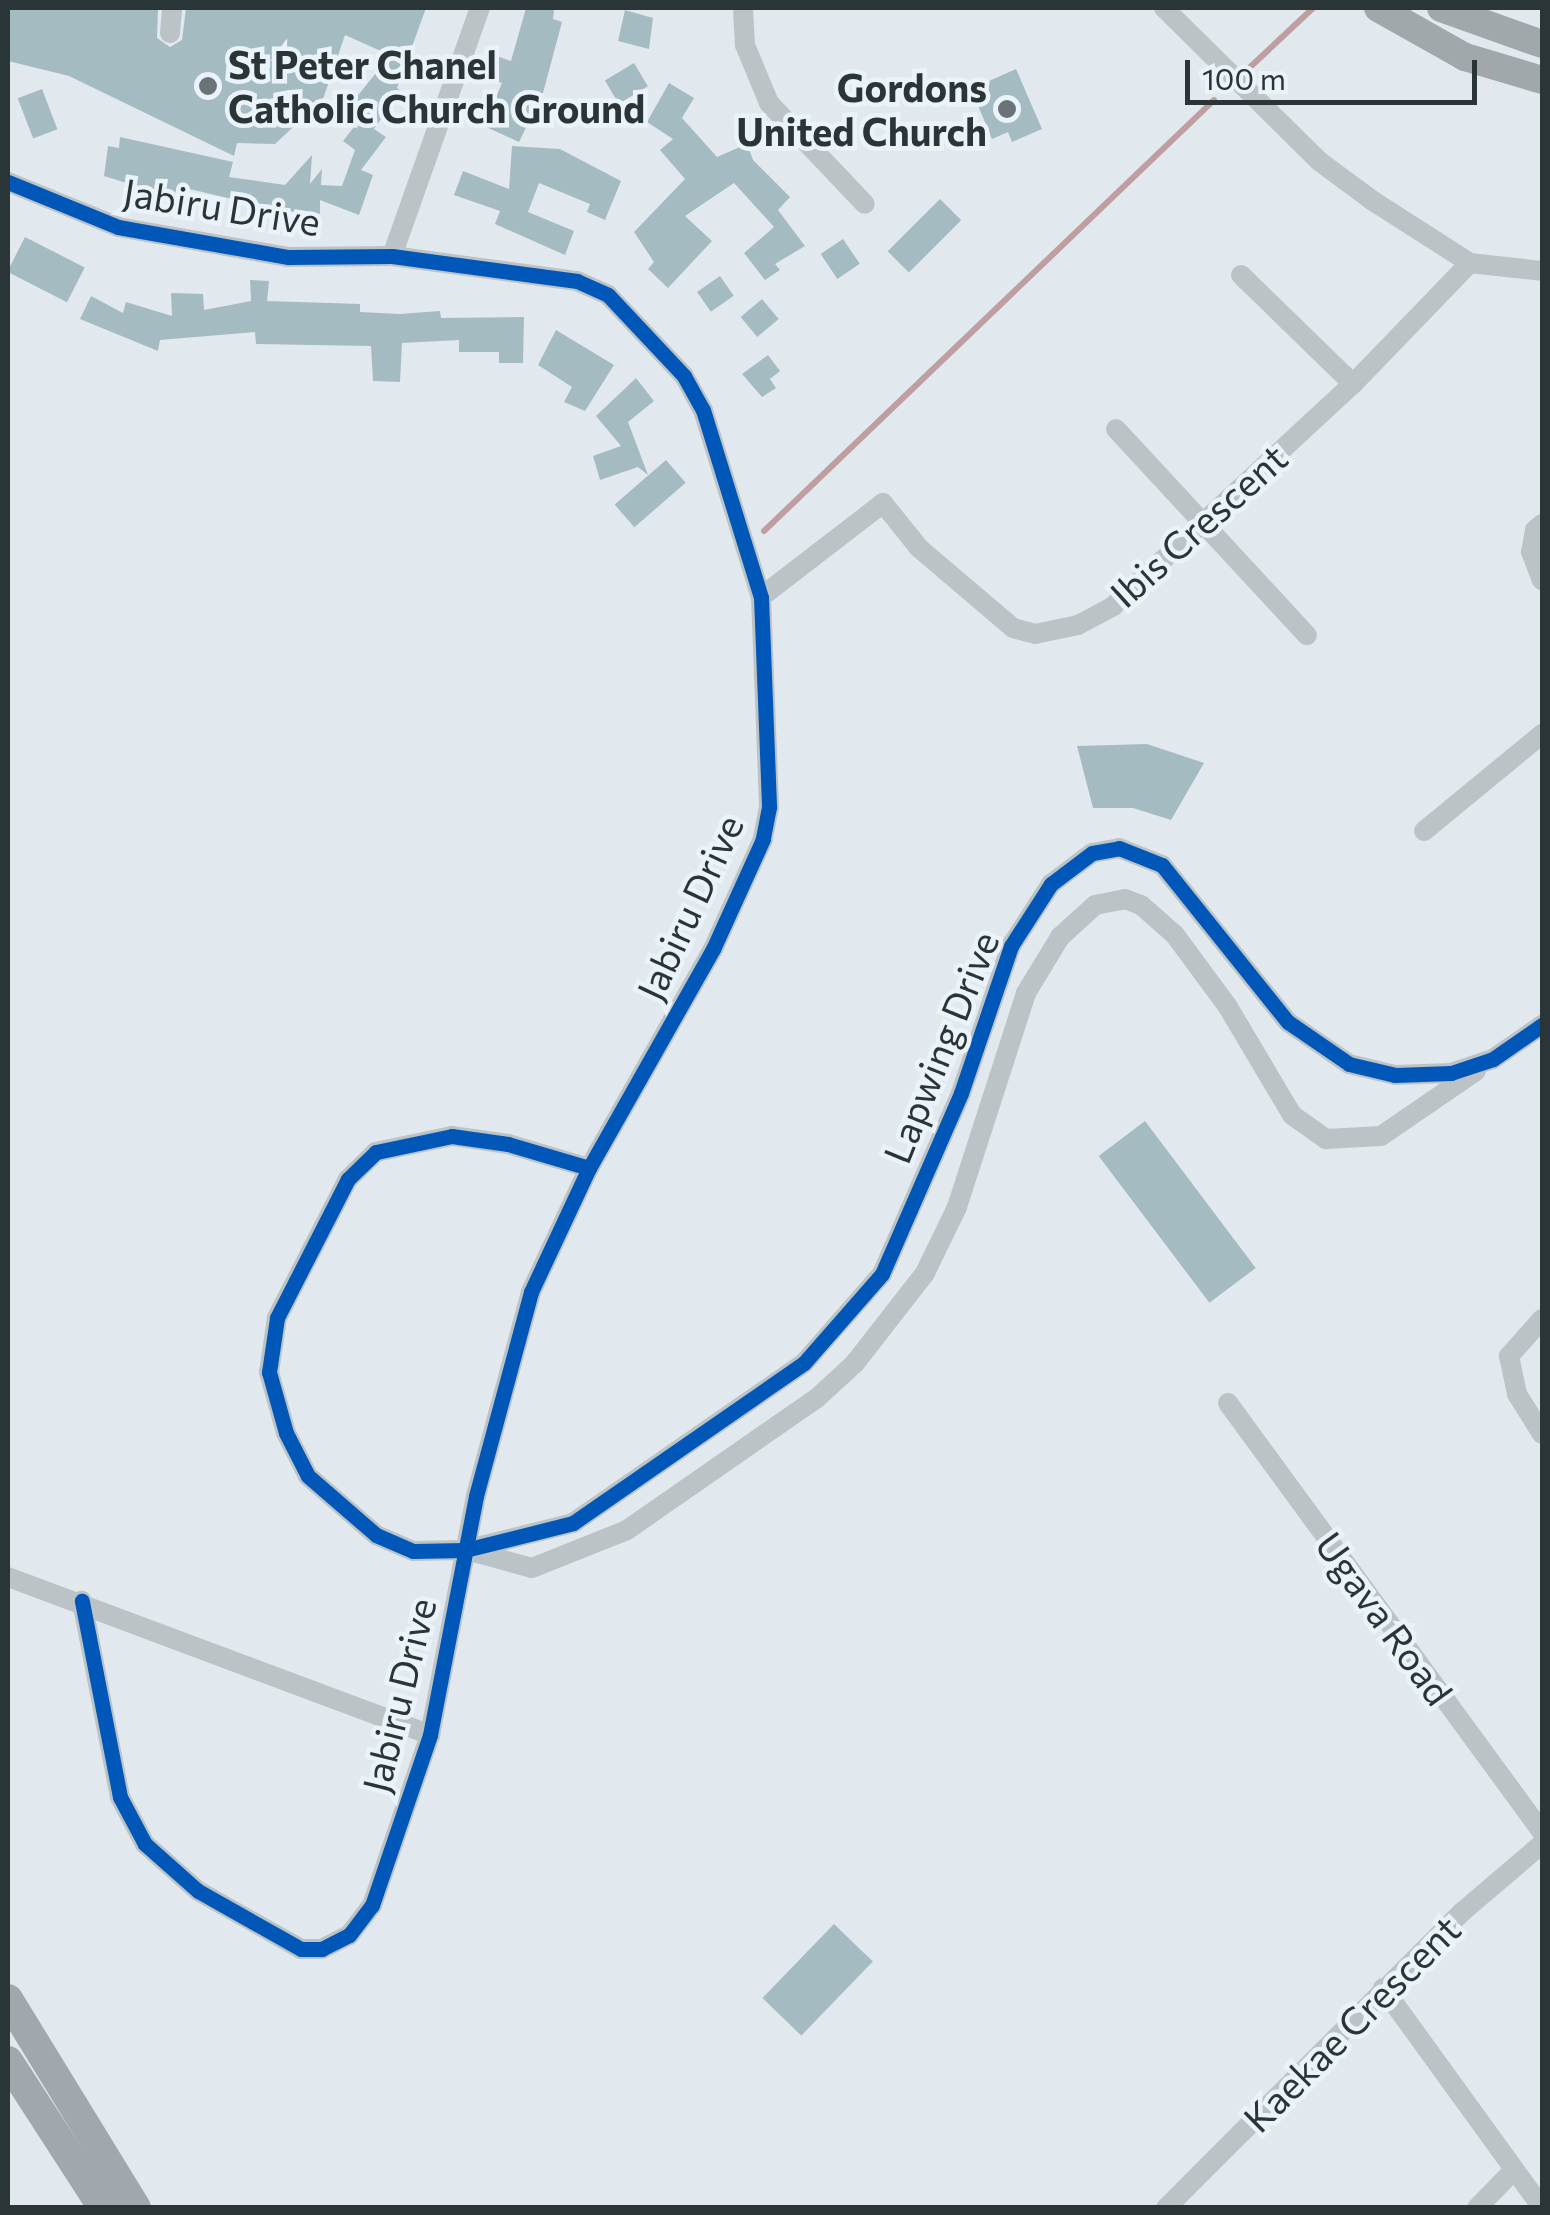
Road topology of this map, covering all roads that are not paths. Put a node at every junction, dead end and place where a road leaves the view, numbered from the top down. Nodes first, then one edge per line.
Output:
1 (172, 8) edge
2 (480, 8) edge
3 (743, 8) edge
4 (1164, 8) edge
5 (1378, 8) edge
6 (1441, 8) edge
7 (170, 33) dead end
8 (1542, 44) edge
9 (1542, 80) edge
10 (8, 182) edge
11 (865, 204) dead end
12 (392, 256) junction
13 (1470, 263) junction
14 (1542, 271) edge
15 (1240, 276) dead end
16 (1353, 384) junction
17 (1116, 429) dead end
18 (1202, 520) junction
19 (1542, 524) edge
20 (1542, 580) edge
21 (761, 597) junction
22 (1307, 634) dead end
23 (1542, 734) edge
24 (1424, 831) dead end
25 (1540, 1031) edge
26 (1493, 1059) junction
27 (590, 1168) junction
28 (1542, 1319) edge
29 (1228, 1403) dead end
30 (1542, 1434) edge
31 (465, 1550) junction
32 (8, 1578) edge
33 (82, 1600) junction
34 (430, 1735) junction
35 (1542, 1832) edge
36 (1542, 1844) edge
37 (1384, 1988) junction
38 (8, 2000) edge
39 (8, 2060) edge
40 (1513, 2171) junction
41 (103, 2208) edge
42 (136, 2208) edge
43 (1166, 2208) edge
44 (1478, 2208) edge
45 (1542, 2208) edge

1 - 7 street
2 - 12 street
3 - 11 street
4 - 13 street
5 - 9 main road
6 - 8 main road
10 - 12 street, Jabiru Drive
12 - 21 street, Jabiru Drive
13 - 14 street
13 - 16 street, Ibis Crescent
15 - 16 street
16 - 18 street, Ibis Crescent
17 - 18 street
18 - 21 street, Ibis Crescent
18 - 22 street
19 - 20 street
21 - 27 street, Jabiru Drive
23 - 24 street
25 - 26 street, Lapwing Drive
26 - 31 street, Lapwing Drive
26 - 31 street
27 - 31 street, Jabiru Drive
27 - 31 street
28 - 30 street
29 - 35 street, Ugava Road
31 - 34 street, Jabiru Drive
32 - 33 street
33 - 34 street
33 - 34 street, Jabiru Drive
36 - 37 street, Kaekae Crescent
37 - 40 street
37 - 43 street, Kaekae Crescent
38 - 42 highway
39 - 41 highway
40 - 44 street
40 - 45 street

